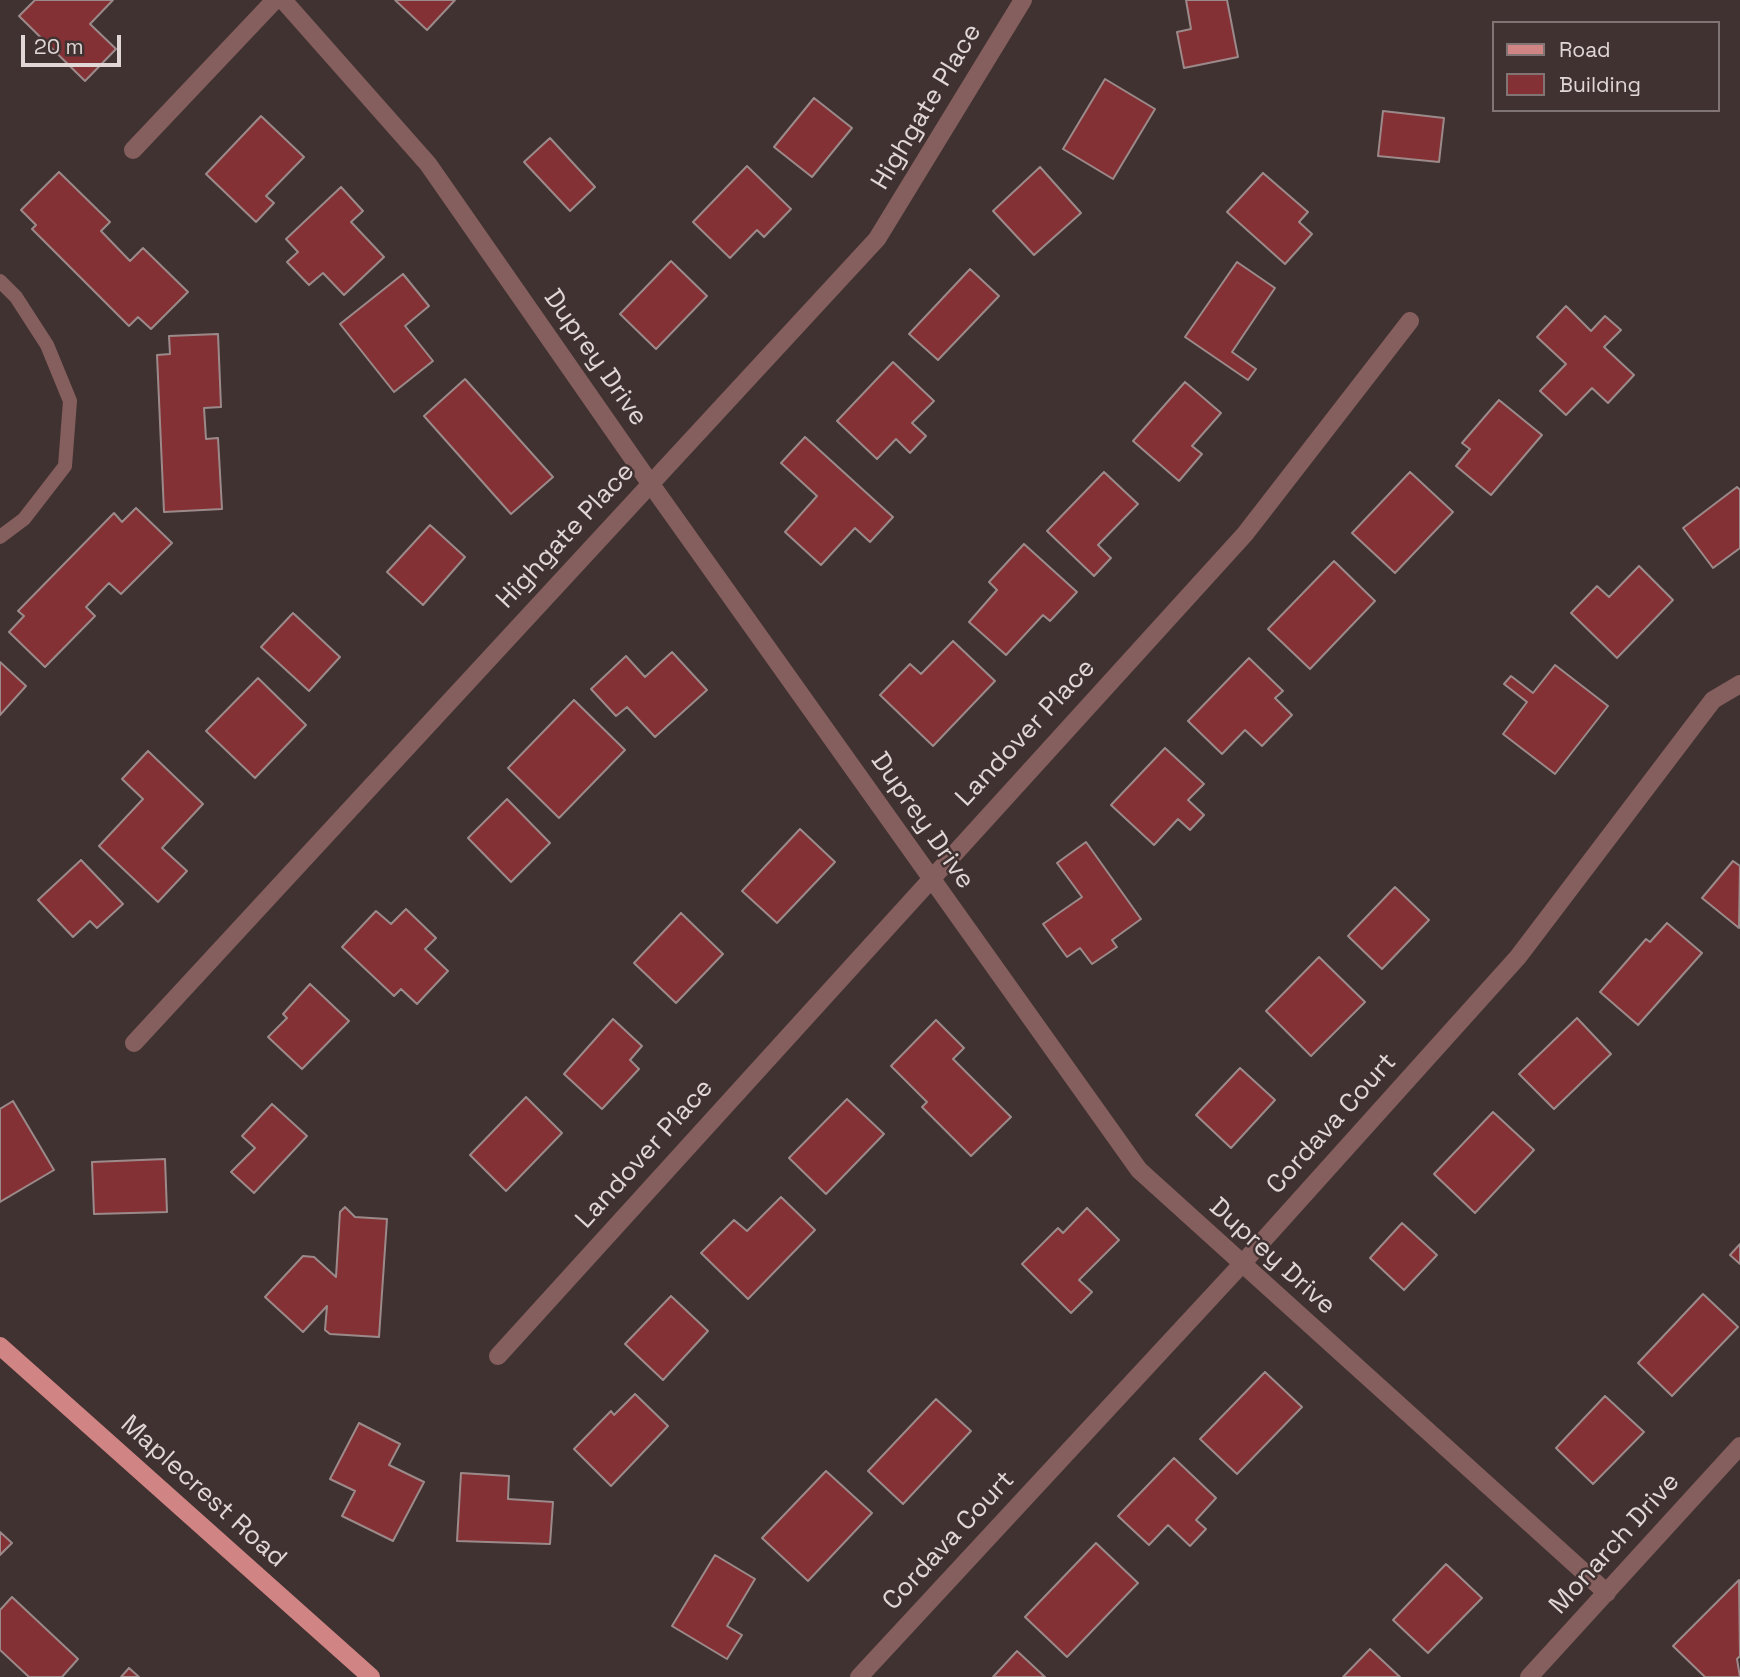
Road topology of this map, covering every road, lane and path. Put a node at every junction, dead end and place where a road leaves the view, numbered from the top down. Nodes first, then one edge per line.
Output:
1 (275, 0) edge
2 (283, 0) edge
3 (1023, 0) edge
4 (133, 150) dead end
5 (0, 281) edge
6 (1410, 321) dead end
7 (650, 483) junction
8 (0, 537) edge
9 (1740, 684) edge
10 (929, 878) junction
11 (134, 1043) dead end
12 (1241, 1265) junction
13 (0, 1346) edge
14 (498, 1356) dead end
15 (1740, 1446) edge
16 (1607, 1593) junction
17 (371, 1677) edge
18 (859, 1677) edge
19 (1529, 1677) edge

1 - 4 street
2 - 7 street, Duprey Drive
3 - 7 street, Highgate Place
5 - 8 lane
6 - 10 street, Landover Place
7 - 10 street, Duprey Drive
7 - 11 street, Highgate Place
9 - 12 street, Cordava Court
10 - 12 street, Duprey Drive
10 - 14 street, Landover Place
12 - 16 street, Duprey Drive
12 - 18 street, Cordava Court
13 - 17 main road, Maplecrest Road
15 - 16 street, Monarch Drive
16 - 19 street, Monarch Drive

